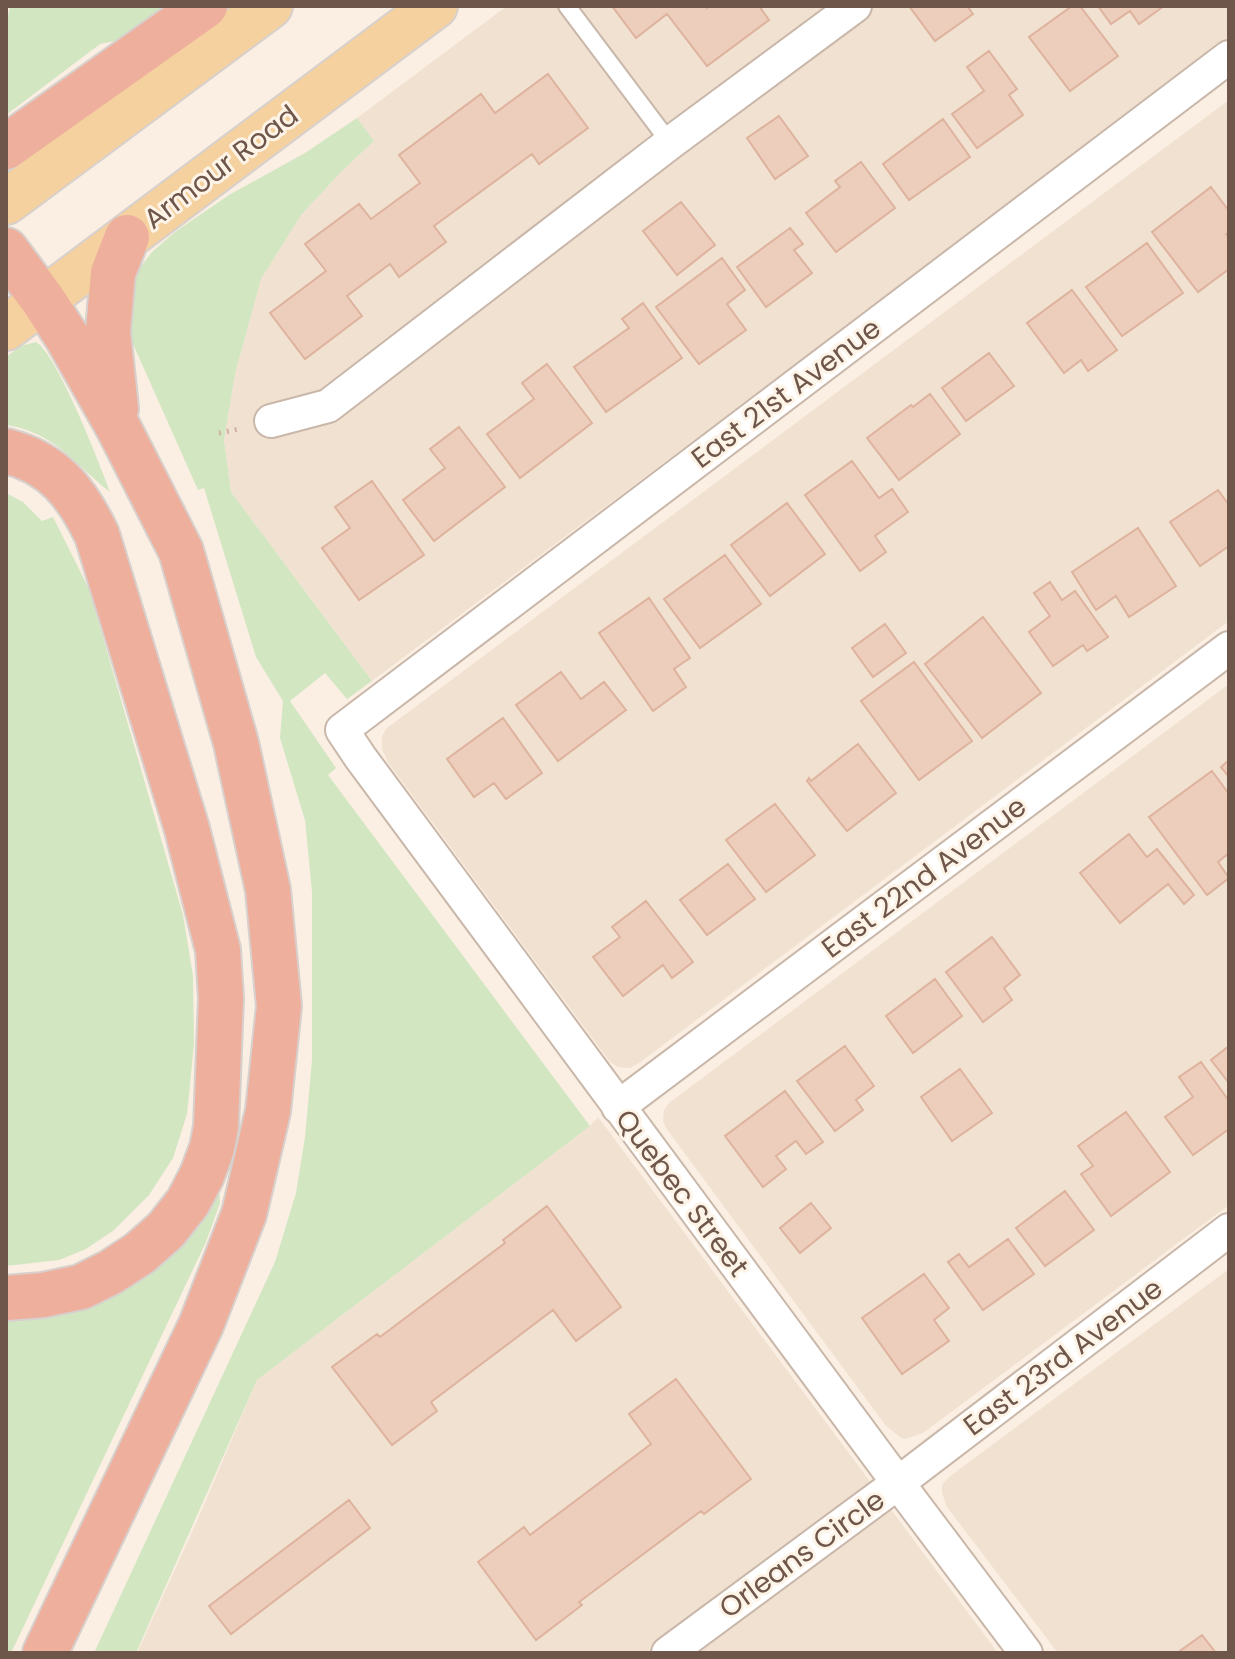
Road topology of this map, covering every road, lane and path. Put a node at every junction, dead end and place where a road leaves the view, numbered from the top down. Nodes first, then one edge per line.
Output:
1 (205, 6) edge
2 (270, 6) edge
3 (435, 6) edge
4 (567, 6) edge
5 (855, 6) edge
6 (1229, 57) edge
7 (670, 143) junction
8 (6, 147) edge
9 (6, 202) edge
10 (127, 237) junction
11 (6, 250) edge
12 (43, 300) junction
13 (6, 328) edge
14 (271, 421) dead end
15 (118, 427) junction
16 (6, 451) edge
17 (1229, 648) edge
18 (342, 730) joint
19 (618, 1107) junction
20 (1229, 1230) edge
21 (6, 1298) edge
22 (898, 1483) junction
23 (45, 1653) edge
24 (668, 1653) edge
25 (1026, 1653) edge

1 - 8 highway
2 - 9 main road
3 - 10 main road, Armour Road
4 - 7 lane
5 - 7 street
6 - 18 street, East 21st Avenue
7 - 14 street
10 - 12 main road, Armour Road
10 - 15 highway
11 - 12 highway
12 - 13 main road, Armour Road
12 - 15 highway
15 - 23 highway
16 - 21 highway
17 - 19 street, East 22nd Avenue
18 - 19 street, Quebec Street
19 - 22 street, Quebec Street
20 - 22 street, East 23rd Avenue
22 - 24 street, Orleans Circle
22 - 25 street, Quebec Street

